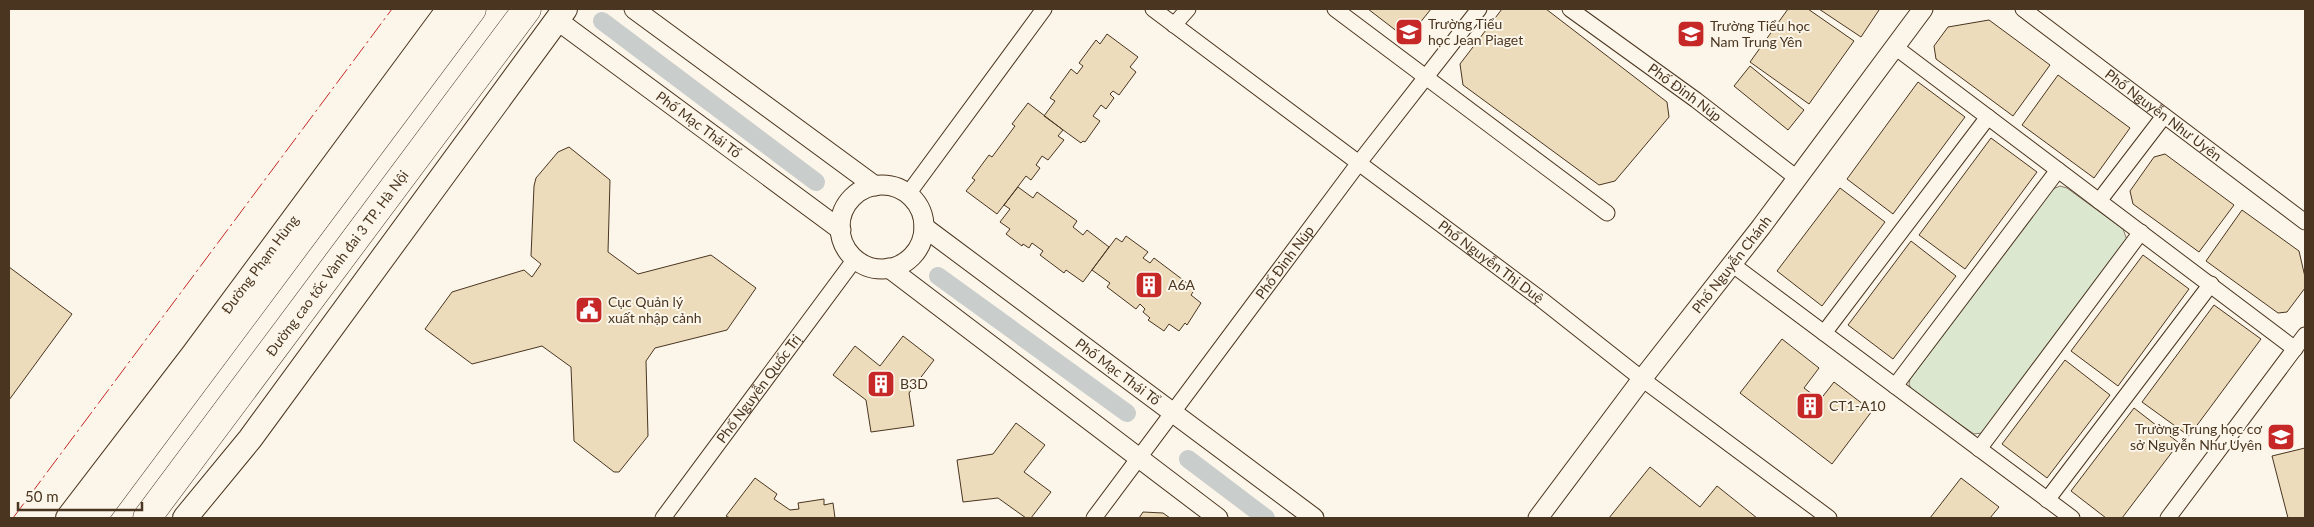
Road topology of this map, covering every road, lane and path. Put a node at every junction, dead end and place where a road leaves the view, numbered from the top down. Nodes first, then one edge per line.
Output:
1 (449, 9) edge
2 (472, 9) edge
3 (528, 9) edge
4 (634, 9) edge
5 (1044, 9) edge
6 (1153, 9) edge
7 (1188, 9) edge
8 (1335, 9) edge
9 (1479, 9) edge
10 (1570, 9) edge
11 (1923, 9) edge
12 (2023, 9) edge
13 (561, 14) edge
14 (1174, 25) junction
15 (1895, 47) junction
16 (1426, 78) junction
17 (2164, 116) junction
18 (1988, 117) junction
19 (1358, 164) junction
20 (2058, 170) junction
21 (1798, 178) junction
22 (874, 186) junction
23 (908, 194) junction
24 (2099, 201) junction
25 (1607, 213) dead end
26 (2305, 222) edge
27 (924, 227) junction
28 (840, 230) junction
29 (2141, 232) junction
30 (855, 259) junction
31 (1732, 265) junction
32 (889, 268) junction
33 (2210, 284) junction
34 (1824, 333) junction
35 (2305, 335) edge
36 (2295, 349) junction
37 (1642, 378) junction
38 (1895, 386) junction
39 (1172, 414) junction
40 (1979, 449) junction
41 (1140, 458) junction
42 (2047, 500) junction
43 (68, 518) edge
44 (92, 518) edge
45 (147, 518) edge
46 (186, 518) edge
47 (663, 518) edge
48 (1094, 518) edge
49 (1218, 518) edge
50 (1314, 518) edge
51 (1538, 518) edge
52 (1829, 518) edge
53 (2072, 518) edge
54 (2168, 518) edge

1 - 43 main road, Đường Phạm Hùng
2 - 44 highway
3 - 45 highway, Đường cao tốc Vành đai 3 TP. Hà Nội
4 - 22 street
5 - 23 street
6 - 14 street, Phố Nguyễn Thị Duệ
7 - 14 street
8 - 16 street
9 - 16 street, Phố Đinh Núp
10 - 21 street, Phố Đinh Núp
11 - 15 street, Phố Nguyễn Chánh
12 - 17 street, Phố Nguyễn Như Uyên
13 - 28 street, Phố Mạc Thái Tổ
13 - 46 main road
14 - 19 street, Phố Nguyễn Thị Duệ
15 - 18 street
15 - 21 street, Phố Nguyễn Chánh
16 - 19 street, Phố Đinh Núp
16 - 25 street
17 - 24 street
17 - 26 street, Phố Nguyễn Như Uyên
18 - 20 street
18 - 34 street
19 - 37 street, Phố Nguyễn Thị Duệ
19 - 39 street, Phố Đinh Núp
20 - 24 street
20 - 38 street
21 - 31 street, Phố Nguyễn Chánh
22 - 23 street
22 - 28 street
23 - 27 street
24 - 29 street
27 - 32 street
27 - 39 street, Phố Mạc Thái Tổ
28 - 30 street
29 - 33 street
29 - 40 street
30 - 32 street
30 - 47 street, Phố Nguyễn Quốc Trị
31 - 34 street
31 - 37 street, Phố Nguyễn Chánh
32 - 41 street
33 - 36 street
33 - 42 street
34 - 38 street
35 - 36 street
36 - 54 street
37 - 51 street, Phố Nguyễn Chánh
37 - 52 street, Phố Nguyễn Thị Duệ
38 - 40 street
39 - 41 street, Phố Đinh Núp
39 - 50 street, Phố Mạc Thái Tổ
40 - 42 street
41 - 48 street, Phố Đinh Núp
41 - 49 street
42 - 53 street

